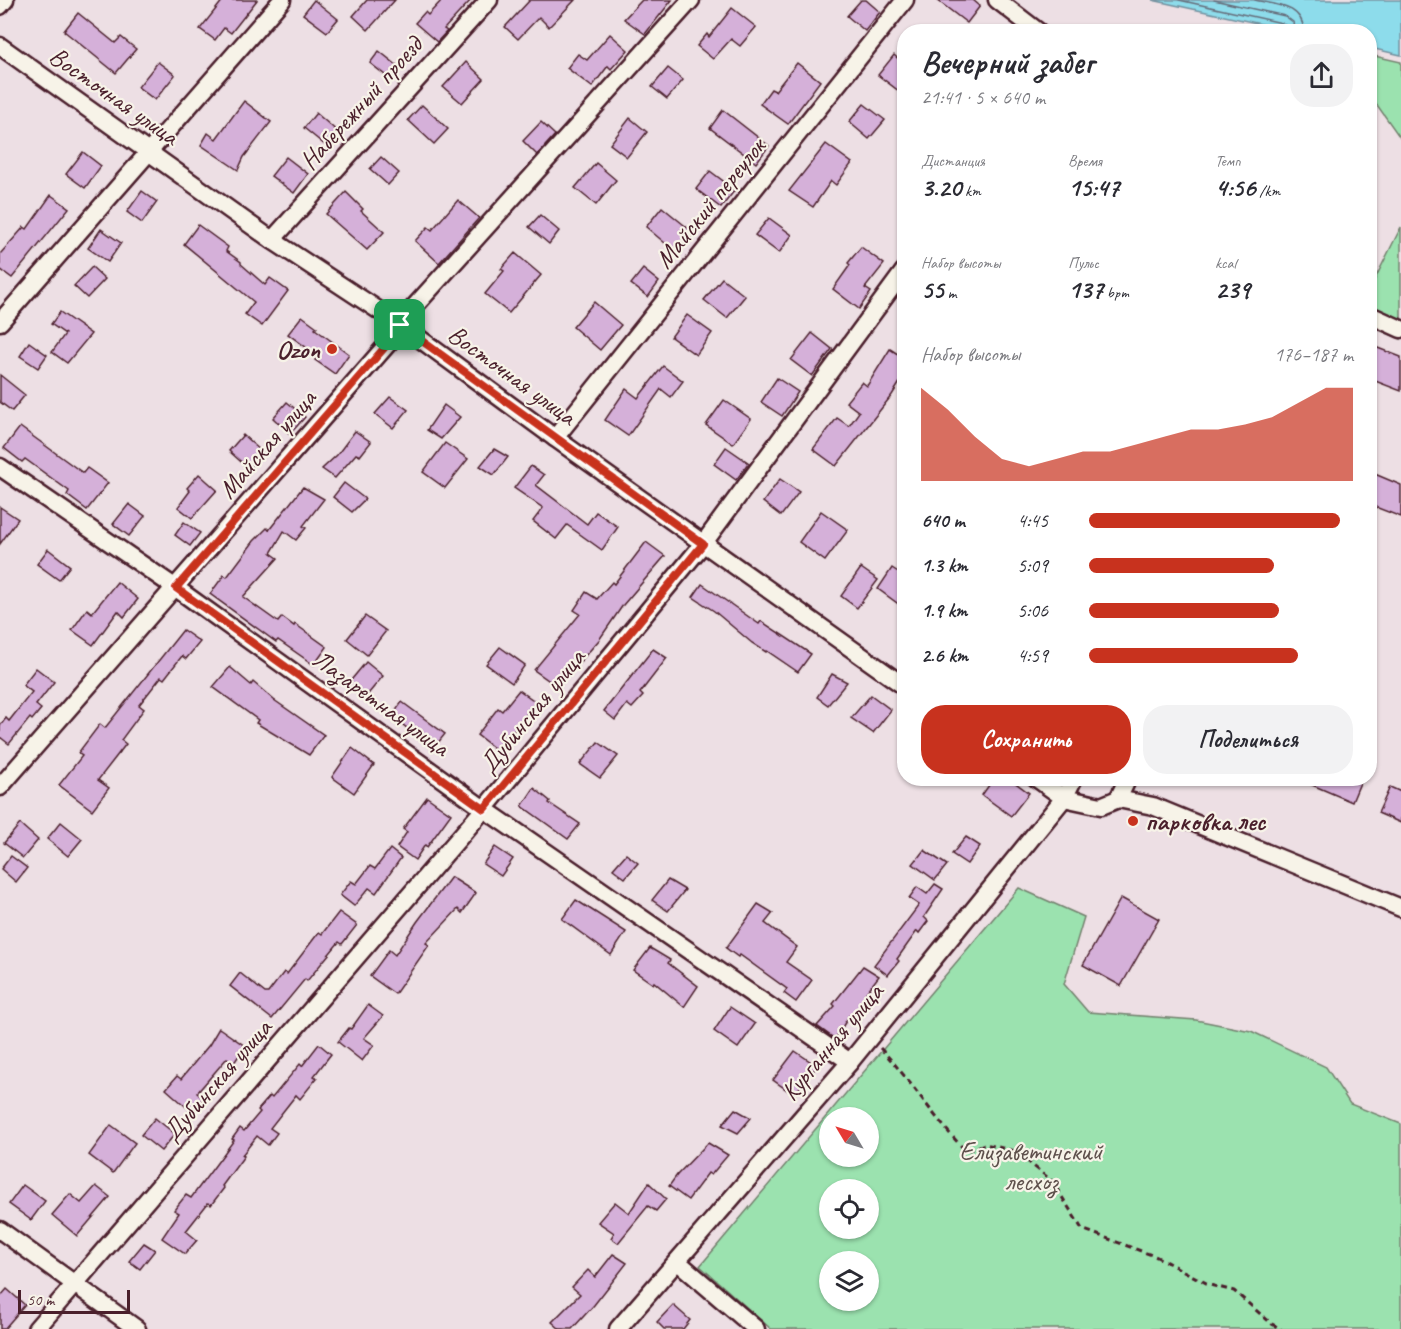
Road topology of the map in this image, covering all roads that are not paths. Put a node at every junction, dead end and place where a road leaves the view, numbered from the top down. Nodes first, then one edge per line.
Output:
1 (5, 0) edge
2 (282, 0) edge
3 (489, 0) edge
4 (691, 0) edge
5 (905, 0) edge
6 (997, 0) edge
7 (0, 6) edge
8 (1028, 24) edge
9 (0, 46) edge
10 (150, 152) junction
11 (272, 240) junction
12 (897, 281) edge
13 (1377, 318) edge
14 (0, 322) edge
15 (400, 325) junction
16 (1401, 329) edge
17 (555, 438) junction
18 (0, 467) edge
19 (703, 544) junction
20 (176, 588) junction
21 (897, 681) edge
22 (1047, 786) edge
23 (1070, 786) edge
24 (1124, 786) edge
25 (0, 787) edge
26 (1064, 798) junction
27 (1118, 799) junction
28 (484, 809) junction
29 (1401, 908) edge
30 (850, 1062) junction
31 (0, 1230) edge
32 (678, 1262) junction
33 (75, 1284) junction
34 (36, 1329) edge
35 (137, 1329) edge
36 (618, 1329) edge
37 (756, 1329) edge

1 - 7 street
2 - 10 street
3 - 11 street, Набережный проезд
4 - 15 street, Майская улица
5 - 17 street, Майский переулок
6 - 8 street
9 - 10 street, Восточная улица
10 - 11 street, Восточная улица
10 - 14 street
11 - 15 street, Восточная улица
12 - 19 street, Дубинская улица
13 - 16 street
15 - 17 street, Восточная улица
15 - 20 street, Майская улица
17 - 19 street, Восточная улица
18 - 20 street, Лазаретная улица
19 - 21 street, Восточная улица
19 - 28 street, Дубинская улица
20 - 25 street, Майская улица
20 - 28 street, Лазаретная улица
22 - 26 street
23 - 26 street, Курганная улица
24 - 27 street
26 - 27 street
26 - 30 street, Курганная улица
27 - 29 street
28 - 30 street, Лазаретная улица
28 - 33 street, Дубинская улица
30 - 32 street, Курганная улица
31 - 33 street
32 - 36 street, Курганная улица
32 - 37 street
33 - 34 street, Дубинская улица
33 - 35 street

